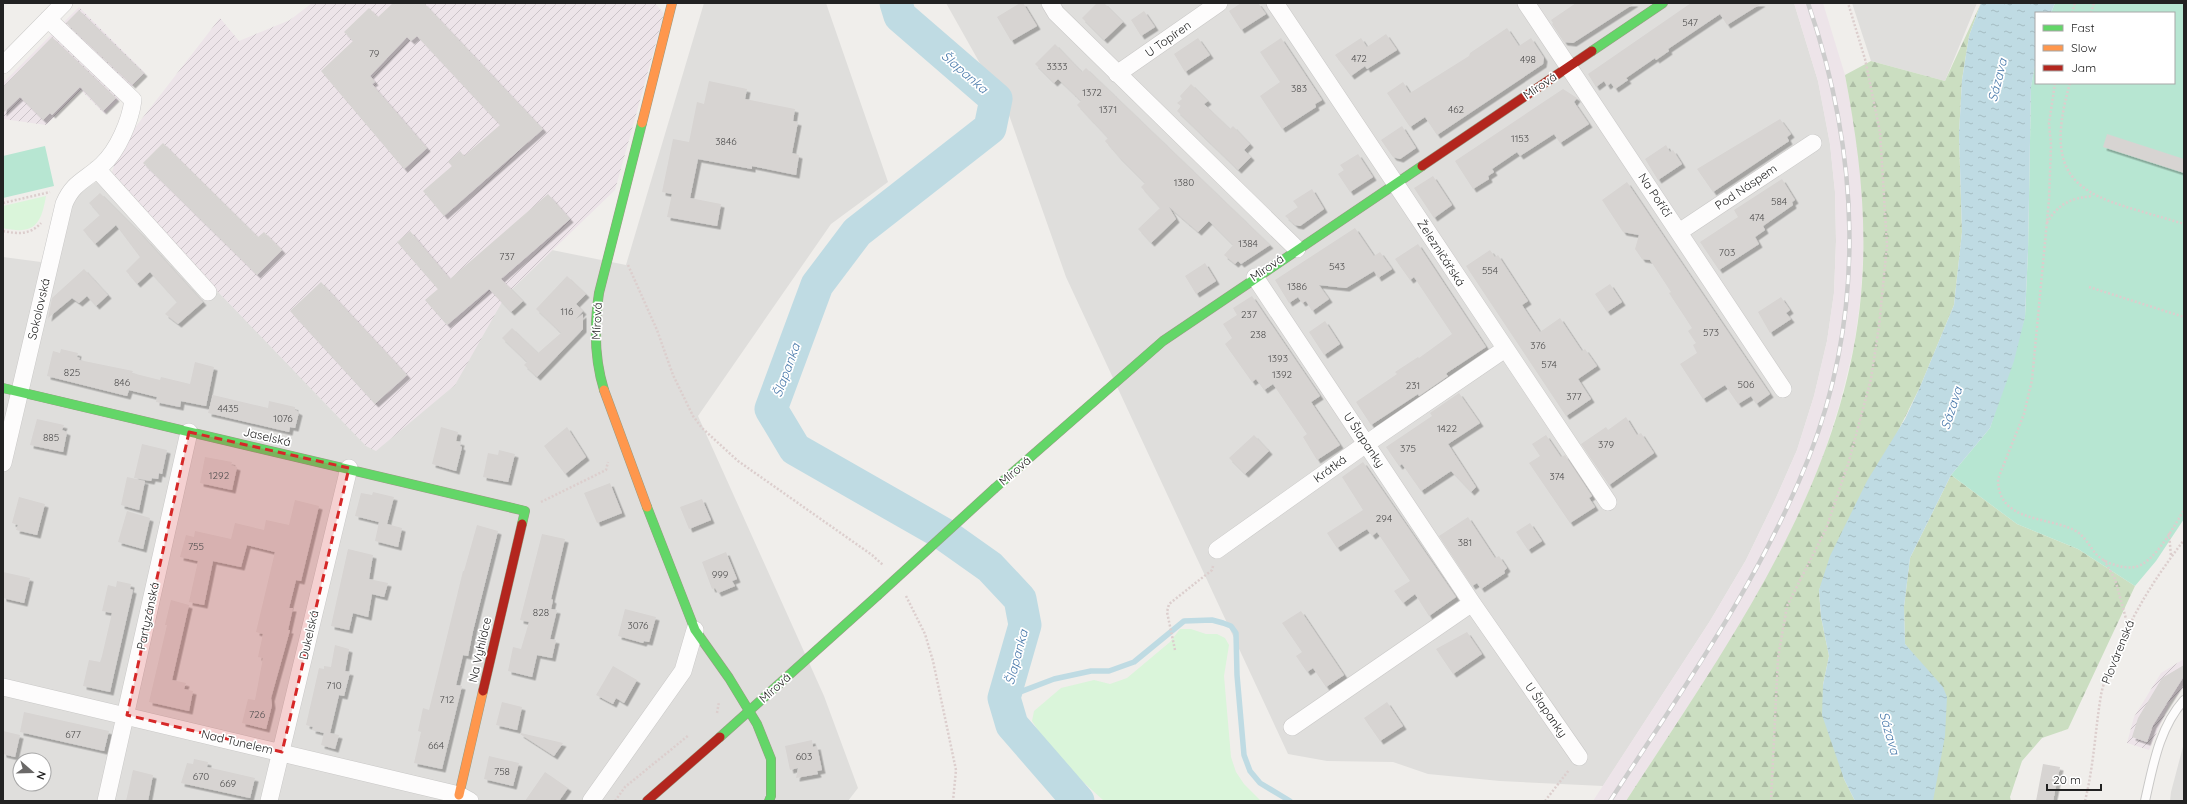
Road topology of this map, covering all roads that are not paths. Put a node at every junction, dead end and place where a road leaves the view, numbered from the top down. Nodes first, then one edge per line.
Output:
1 (64, 3) edge
2 (672, 3) edge
3 (1050, 3) edge
4 (1219, 3) edge
5 (1275, 3) edge
6 (1526, 3) edge
7 (1663, 3) edge
8 (48, 19) junction
9 (3, 65) edge
10 (1569, 66) junction
11 (1117, 74) junction
12 (1813, 143) dead end
13 (99, 168) junction
14 (1395, 182) junction
15 (1680, 232) junction
16 (1296, 249) junction
17 (1255, 277) junction
18 (208, 292) dead end
19 (1505, 349) junction
20 (1783, 388) dead end
21 (11, 390) edge
22 (189, 432) junction
23 (1366, 444) junction
24 (3, 463) edge
25 (349, 468) junction
26 (1608, 502) dead end
27 (525, 511) joint
28 (1217, 550) road end
29 (1472, 603) junction
30 (695, 630) junction
31 (3, 687) edge
32 (2184, 700) edge
33 (749, 712) junction
34 (126, 715) junction
35 (1292, 727) dead end
36 (282, 752) junction
37 (1579, 757) road end
38 (465, 798) edge
39 (106, 801) edge
40 (270, 801) edge
41 (591, 801) edge
42 (646, 801) edge
43 (769, 801) edge
44 (2144, 801) edge

1 - 8 street
2 - 30 street, Mírová
3 - 11 street, Mírová
4 - 11 street, U Topíren
5 - 14 street, Železničářská
6 - 10 street, Na Poříčí
7 - 10 street, Mírová
8 - 9 street
8 - 13 street, Sokolovská
10 - 14 street, Mírová
10 - 15 street, Na Poříčí
11 - 16 street, Mírová
12 - 15 street, Pod Náspem
13 - 18 street
13 - 21 street, Sokolovská
14 - 16 street, Mírová
14 - 19 street, Železničářská
15 - 20 street, Na Poříčí
16 - 17 street, Mírová
17 - 23 street, U Šlapanky
17 - 33 street, Mírová, bridge
19 - 23 street, Krátká
19 - 26 street, Železničářská
21 - 22 street, Jaselská
21 - 24 street, Sokolovská
22 - 25 street, Jaselská
22 - 34 street, Partyzánská
23 - 28 street, Krátká
23 - 29 street, U Šlapanky
25 - 27 street, Jaselská
25 - 36 street, Dukelská
27 - 38 street, Na Vyhlídce
29 - 35 street
29 - 37 street, U Šlapanky
30 - 33 street, Mírová
30 - 41 street
31 - 34 street, Nad Tunelem
32 - 44 lane
33 - 42 street, Mírová
33 - 43 street, Mírová
34 - 36 street, Nad Tunelem
34 - 39 street, Partyzánská
36 - 38 street, Nad Tunelem
36 - 40 street, Dukelská

